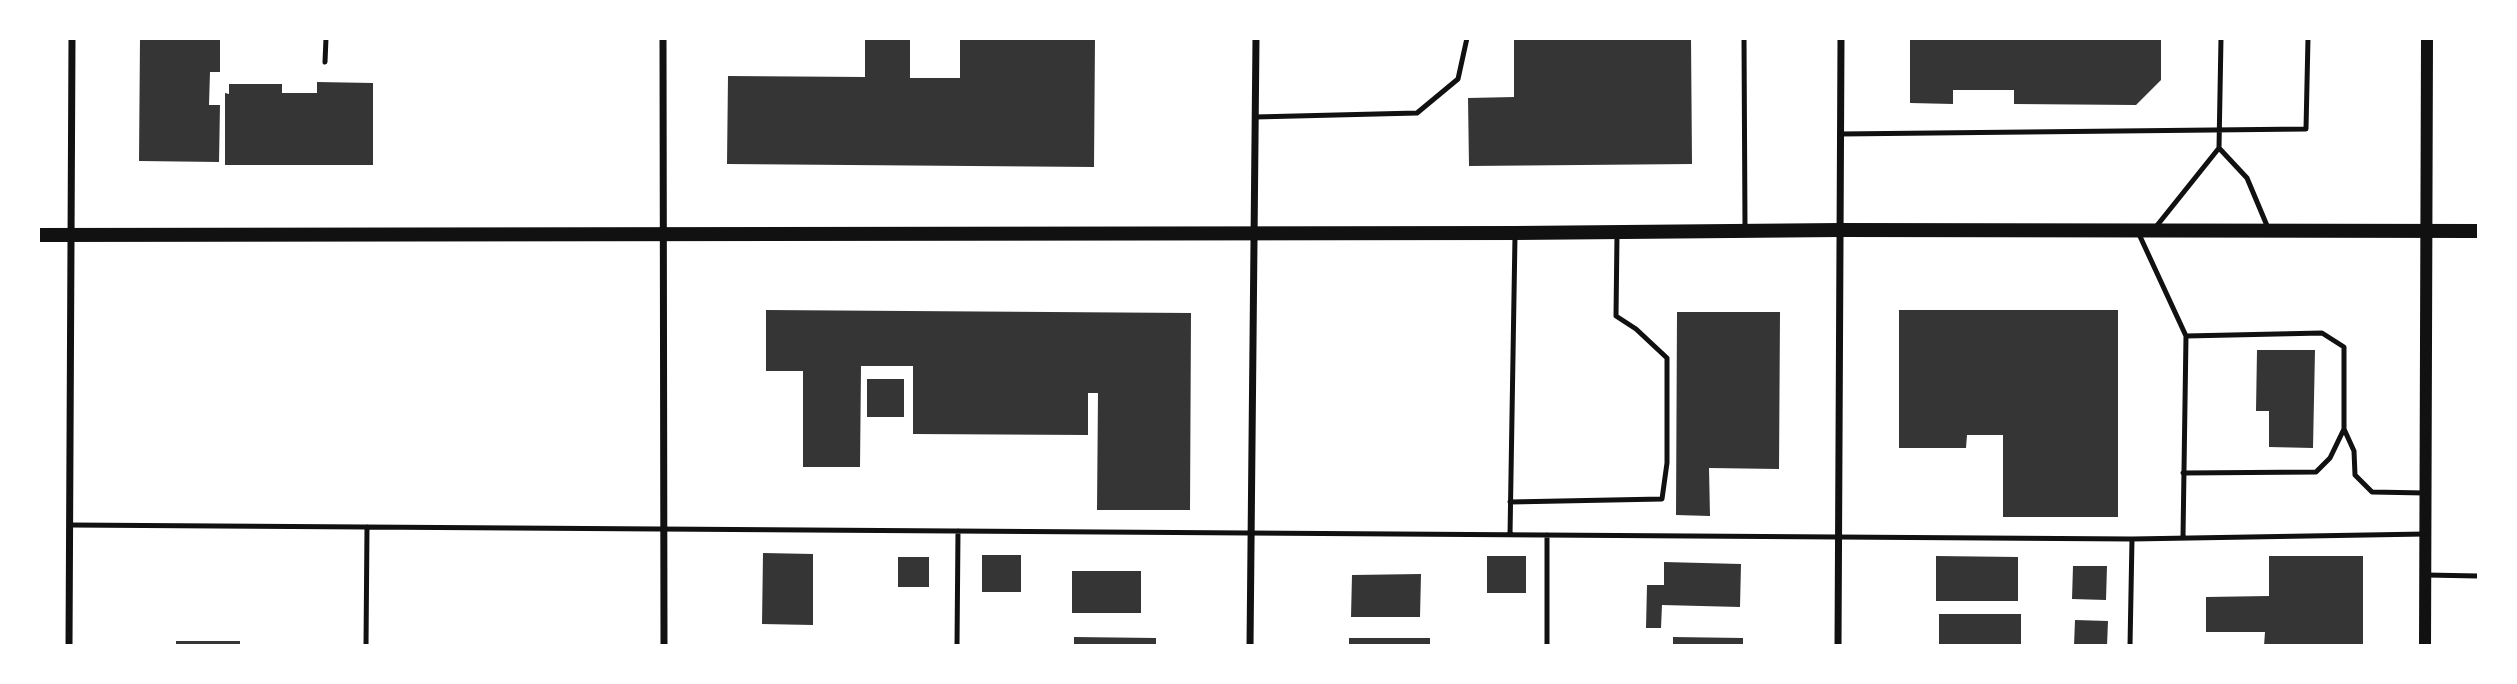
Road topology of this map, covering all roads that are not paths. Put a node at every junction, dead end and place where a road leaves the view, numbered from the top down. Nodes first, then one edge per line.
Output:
1 (72, 38) edge
2 (326, 38) edge
3 (663, 38) edge
4 (1256, 38) edge
5 (1467, 38) edge
6 (1744, 38) edge
7 (1841, 38) edge
8 (2221, 38) edge
9 (2308, 38) edge
10 (2427, 38) edge
11 (325, 62) dead end
12 (1255, 117) junction
13 (2218, 130) junction
14 (1840, 134) junction
15 (2219, 148) junction
16 (1745, 230) junction
17 (1840, 230) junction
18 (2137, 231) junction
19 (2153, 231) junction
20 (2269, 231) junction
21 (2425, 231) junction
22 (2479, 231) edge
23 (1618, 232) junction
24 (1255, 233) junction
25 (1515, 233) junction
26 (663, 234) junction
27 (38, 235) edge
28 (71, 235) junction
29 (2186, 336) junction
30 (2344, 429) junction
31 (2183, 473) junction
32 (2425, 493) junction
33 (1510, 502) junction
34 (70, 525) junction
35 (367, 527) junction
36 (664, 529) junction
37 (958, 531) junction
38 (1251, 533) junction
39 (2425, 534) junction
40 (1510, 535) junction
41 (1548, 535) junction
42 (1838, 537) junction
43 (2183, 537) junction
44 (2132, 539) junction
45 (2425, 575) junction
46 (2479, 576) edge
47 (69, 646) edge
48 (366, 646) edge
49 (664, 646) edge
50 (957, 646) edge
51 (1250, 646) edge
52 (1547, 646) edge
53 (1838, 646) edge
54 (2130, 646) edge
55 (2425, 646) edge

1 - 28 street
2 - 11 lane
3 - 26 street
4 - 12 street
5 - 12 lane
6 - 16 lane
7 - 14 street
8 - 13 lane
9 - 13 lane
10 - 21 street
12 - 24 street
13 - 14 lane
13 - 15 lane
14 - 17 street
15 - 19 lane
15 - 20 lane
16 - 17 main road
16 - 23 main road
17 - 18 main road
17 - 42 street
18 - 19 main road
18 - 29 lane
19 - 20 main road
20 - 21 main road
21 - 22 main road
21 - 32 street
23 - 25 main road
23 - 33 lane
24 - 25 main road
24 - 26 main road
24 - 38 street
25 - 33 lane
26 - 28 main road
26 - 36 street
27 - 28 main road
28 - 34 street
29 - 30 lane
29 - 31 lane
30 - 31 lane
30 - 32 lane
31 - 43 lane
32 - 39 street
33 - 40 lane
34 - 35 lane
34 - 47 street
35 - 36 lane
35 - 48 lane
36 - 37 lane
36 - 49 street
37 - 38 lane
37 - 50 lane
38 - 40 lane
38 - 51 street
39 - 43 lane
39 - 45 street
40 - 41 lane
41 - 42 lane
41 - 52 lane
42 - 44 lane
42 - 53 street
43 - 44 lane
44 - 54 lane
45 - 46 lane
45 - 55 street

